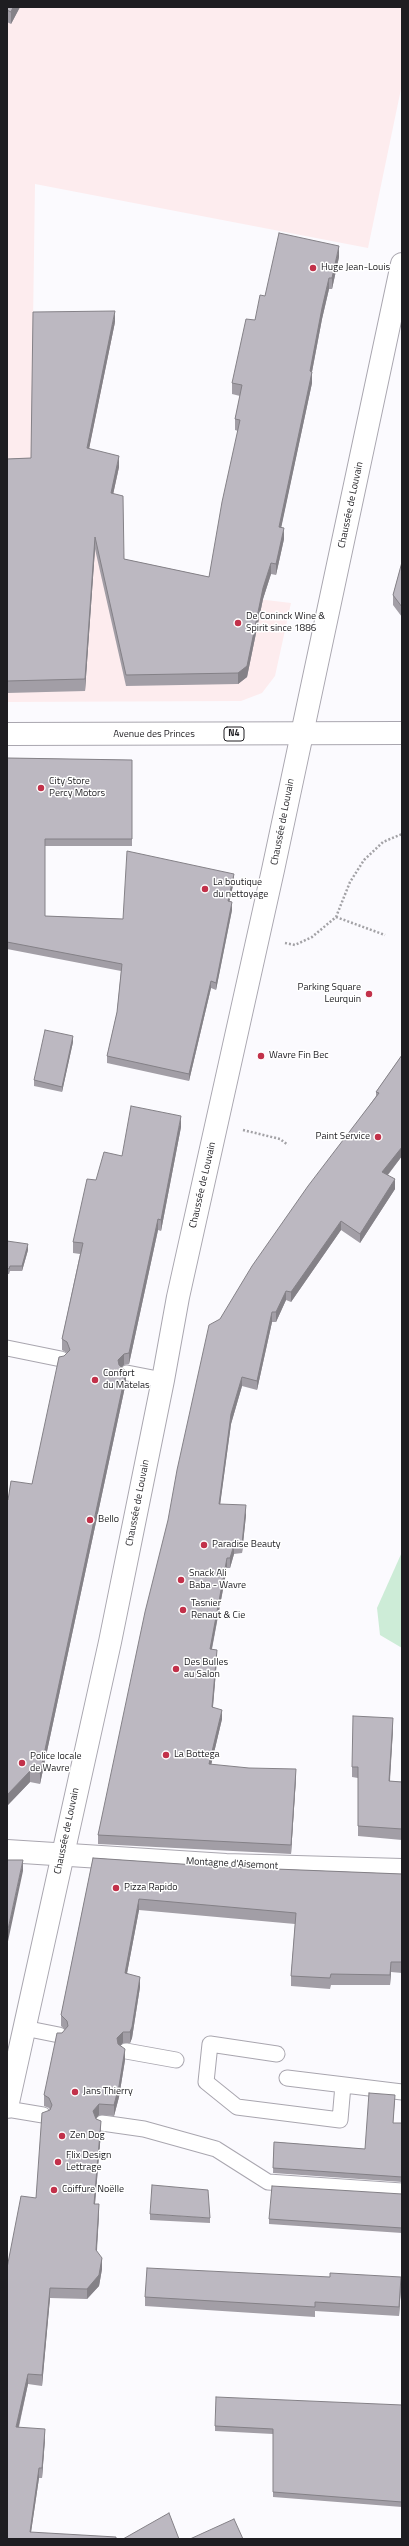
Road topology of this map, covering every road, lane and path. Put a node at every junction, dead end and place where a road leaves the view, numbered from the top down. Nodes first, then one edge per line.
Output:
1 (402, 264) edge
2 (302, 732) junction
3 (402, 733) edge
4 (7, 734) edge
5 (402, 834) edge
6 (336, 917) junction
7 (384, 935) dead end
8 (258, 939) junction
9 (217, 1124) junction
10 (288, 1145) dead end
11 (7, 1348) edge
12 (60, 1359) edge
13 (127, 1374) edge
14 (163, 1380) junction
15 (7, 1851) edge
16 (63, 1853) junction
17 (402, 1870) edge
18 (24, 2028) junction
19 (58, 2036) edge
20 (126, 2051) edge
21 (277, 2054) dead end
22 (176, 2060) dead end
23 (287, 2078) dead end
24 (343, 2085) junction
25 (402, 2092) edge
26 (7, 2108) edge
27 (43, 2115) edge
28 (102, 2122) edge
29 (402, 2191) edge

1 - 2 main road, Chaussée de Louvain
2 - 3 main road, N4
2 - 4 main road, Avenue des Princes / N4
2 - 8 main road, Chaussée de Louvain
5 - 6 path
6 - 7 path
6 - 8 path
8 - 9 main road, Chaussée de Louvain
9 - 10 path
9 - 14 main road, Chaussée de Louvain
11 - 12 lane
13 - 14 lane
14 - 16 main road, Chaussée de Louvain
15 - 16 main road, Montagne d'Aisemont
16 - 17 main road, Montagne d'Aisemont
16 - 18 main road, Chaussée de Louvain
18 - 19 lane
18 - 26 main road, Chaussée de Louvain
20 - 22 lane
21 - 24 lane
23 - 24 lane
24 - 25 lane
26 - 27 lane
28 - 29 lane

